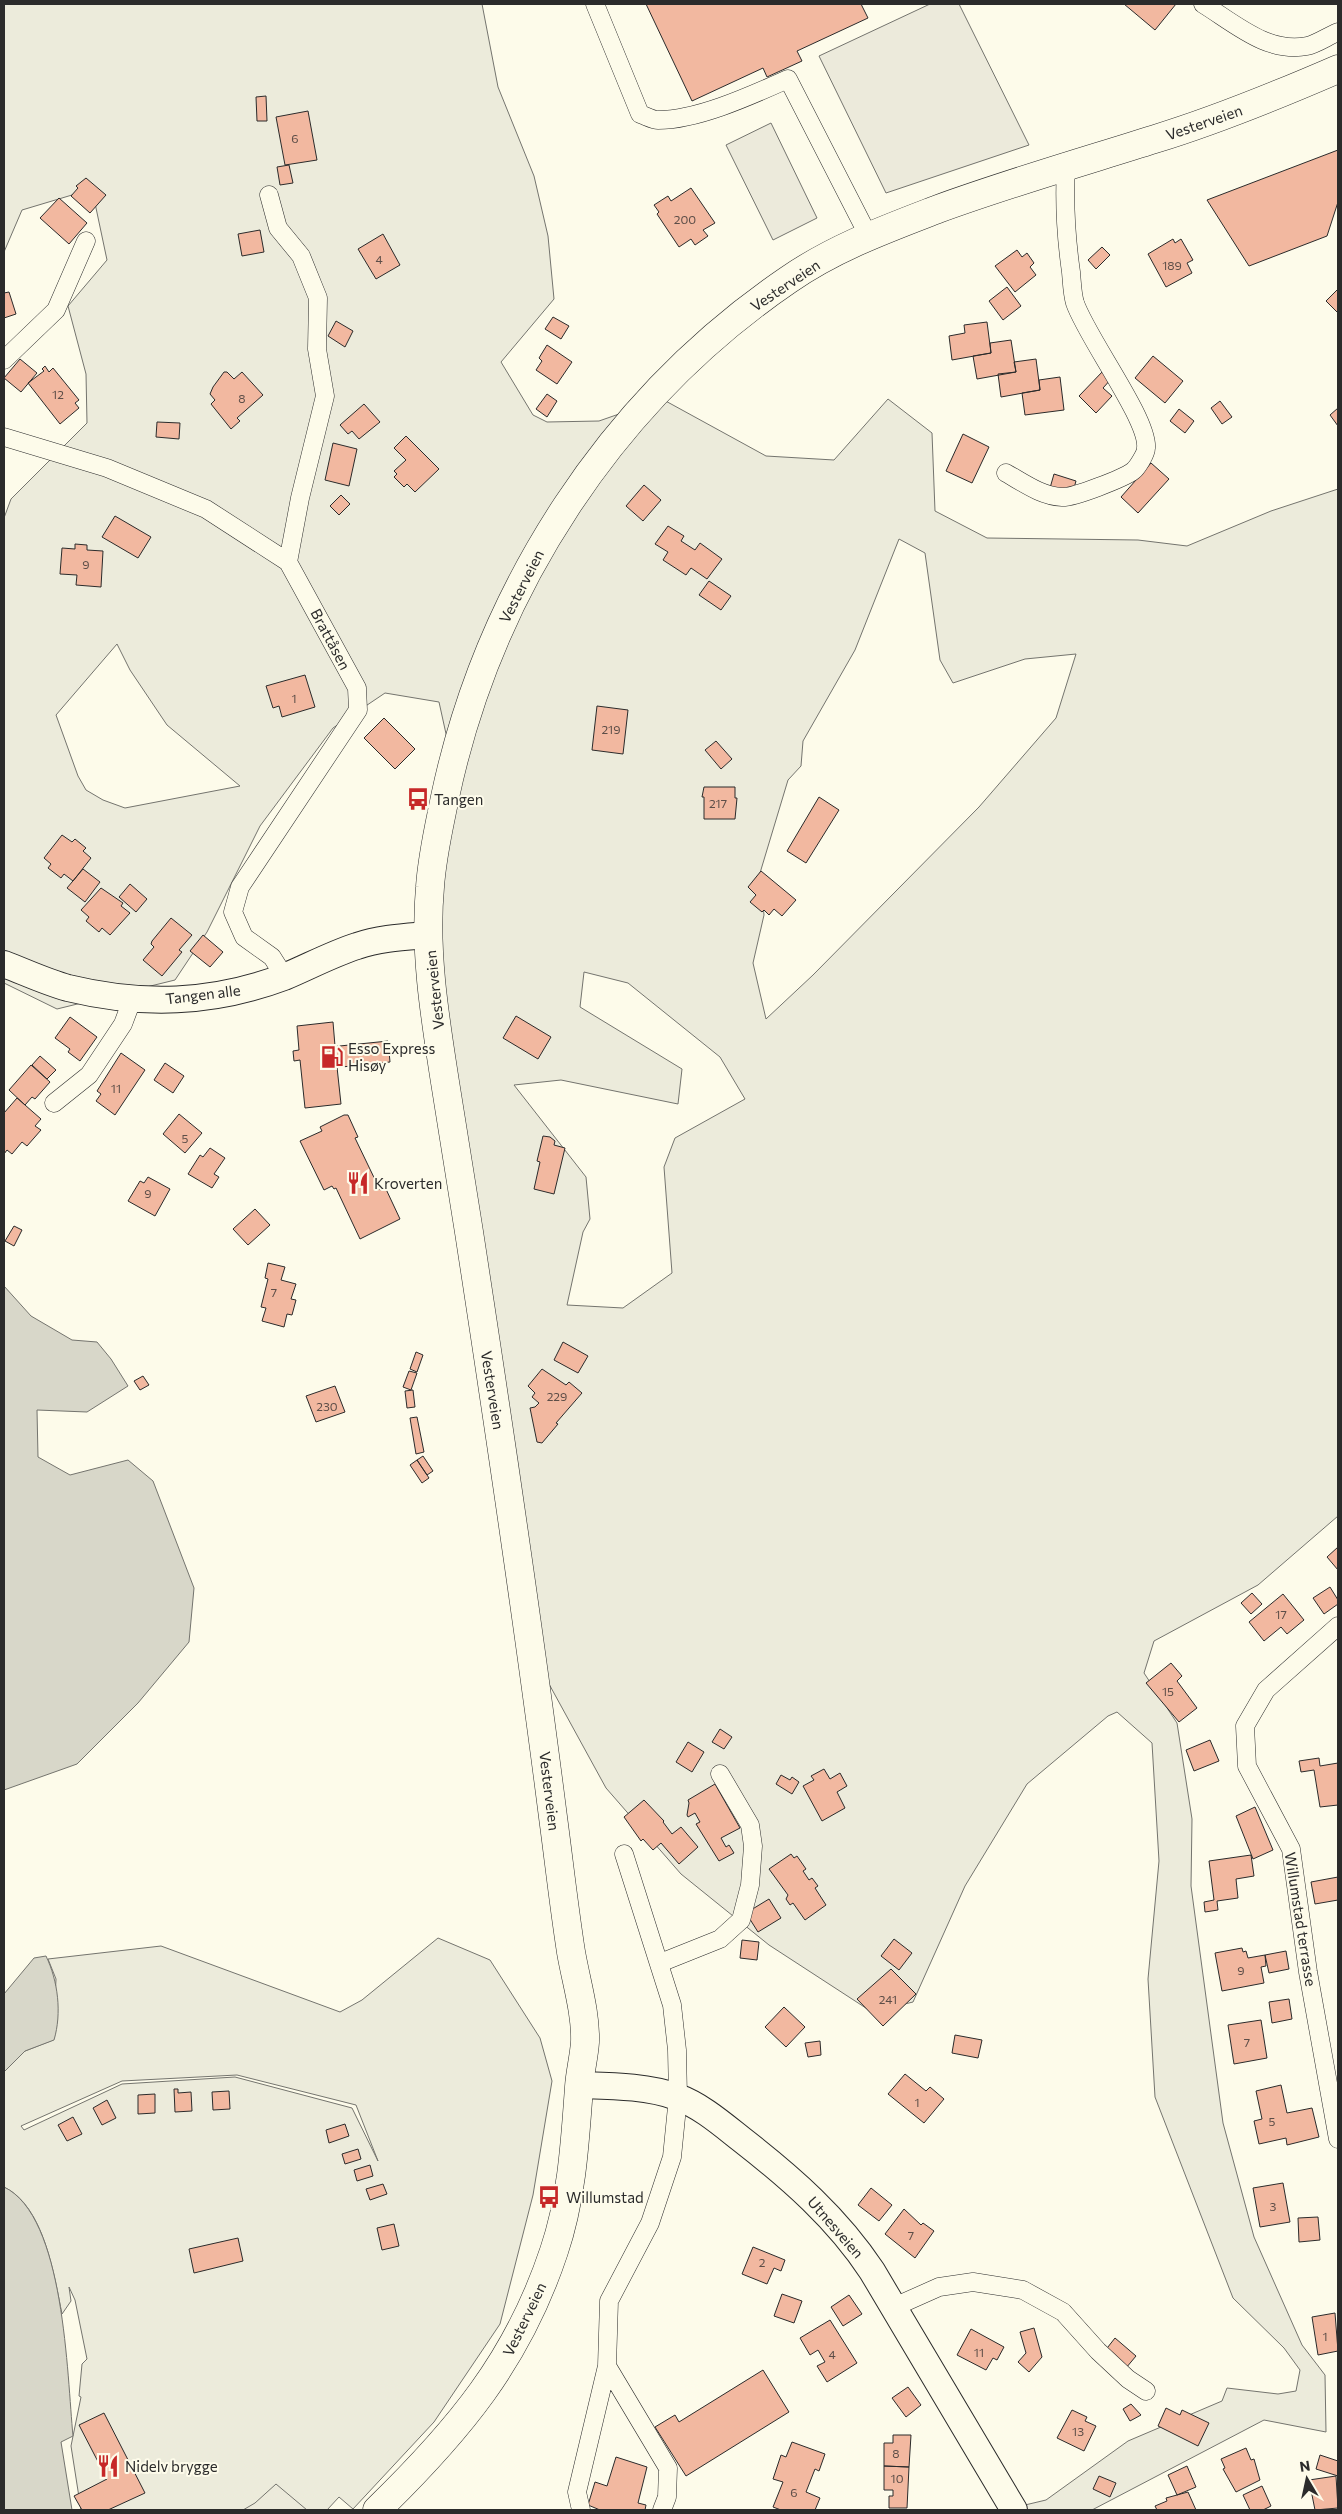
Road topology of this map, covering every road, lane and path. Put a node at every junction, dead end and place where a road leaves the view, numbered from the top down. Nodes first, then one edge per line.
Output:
1 (595, 4) edge
2 (1203, 4) edge
3 (1338, 32) edge
4 (1338, 69) edge
5 (1066, 166) junction
6 (269, 196) dead end
7 (868, 236) junction
8 (86, 241) dead end
9 (4, 360) edge
10 (4, 437) edge
11 (1006, 473) dead end
12 (288, 562) junction
13 (428, 935) junction
14 (4, 964) edge
15 (284, 976) junction
16 (132, 1000) junction
17 (54, 1103) dead end
18 (1338, 1626) edge
19 (720, 1774) dead end
20 (624, 1854) dead end
21 (660, 1963) junction
22 (579, 2085) junction
23 (678, 2097) junction
24 (1338, 2139) edge
25 (894, 2307) junction
26 (607, 2366) junction
27 (1146, 2391) dead end
28 (377, 2510) edge
29 (581, 2510) edge
30 (662, 2510) edge
31 (1013, 2510) edge

1 - 7 street
2 - 3 street
4 - 5 main road, Vesterveien
5 - 7 main road, Vesterveien
5 - 11 street
6 - 12 street
7 - 13 main road, Vesterveien
8 - 9 street
10 - 12 street, Brattåsen
12 - 15 street, Brattåsen
13 - 15 main road, Tangen alle
13 - 22 main road, Vesterveien
14 - 16 main road, Tangen alle
15 - 16 main road, Tangen alle
16 - 17 street
18 - 24 street, Willumstad terrasse
19 - 21 street
20 - 21 street
21 - 23 street
22 - 23 main road, Utnesveien
22 - 28 main road, Vesterveien
23 - 25 main road, Utnesveien
23 - 26 street
25 - 27 street
25 - 31 main road, Utnesveien
26 - 29 street
26 - 30 street

